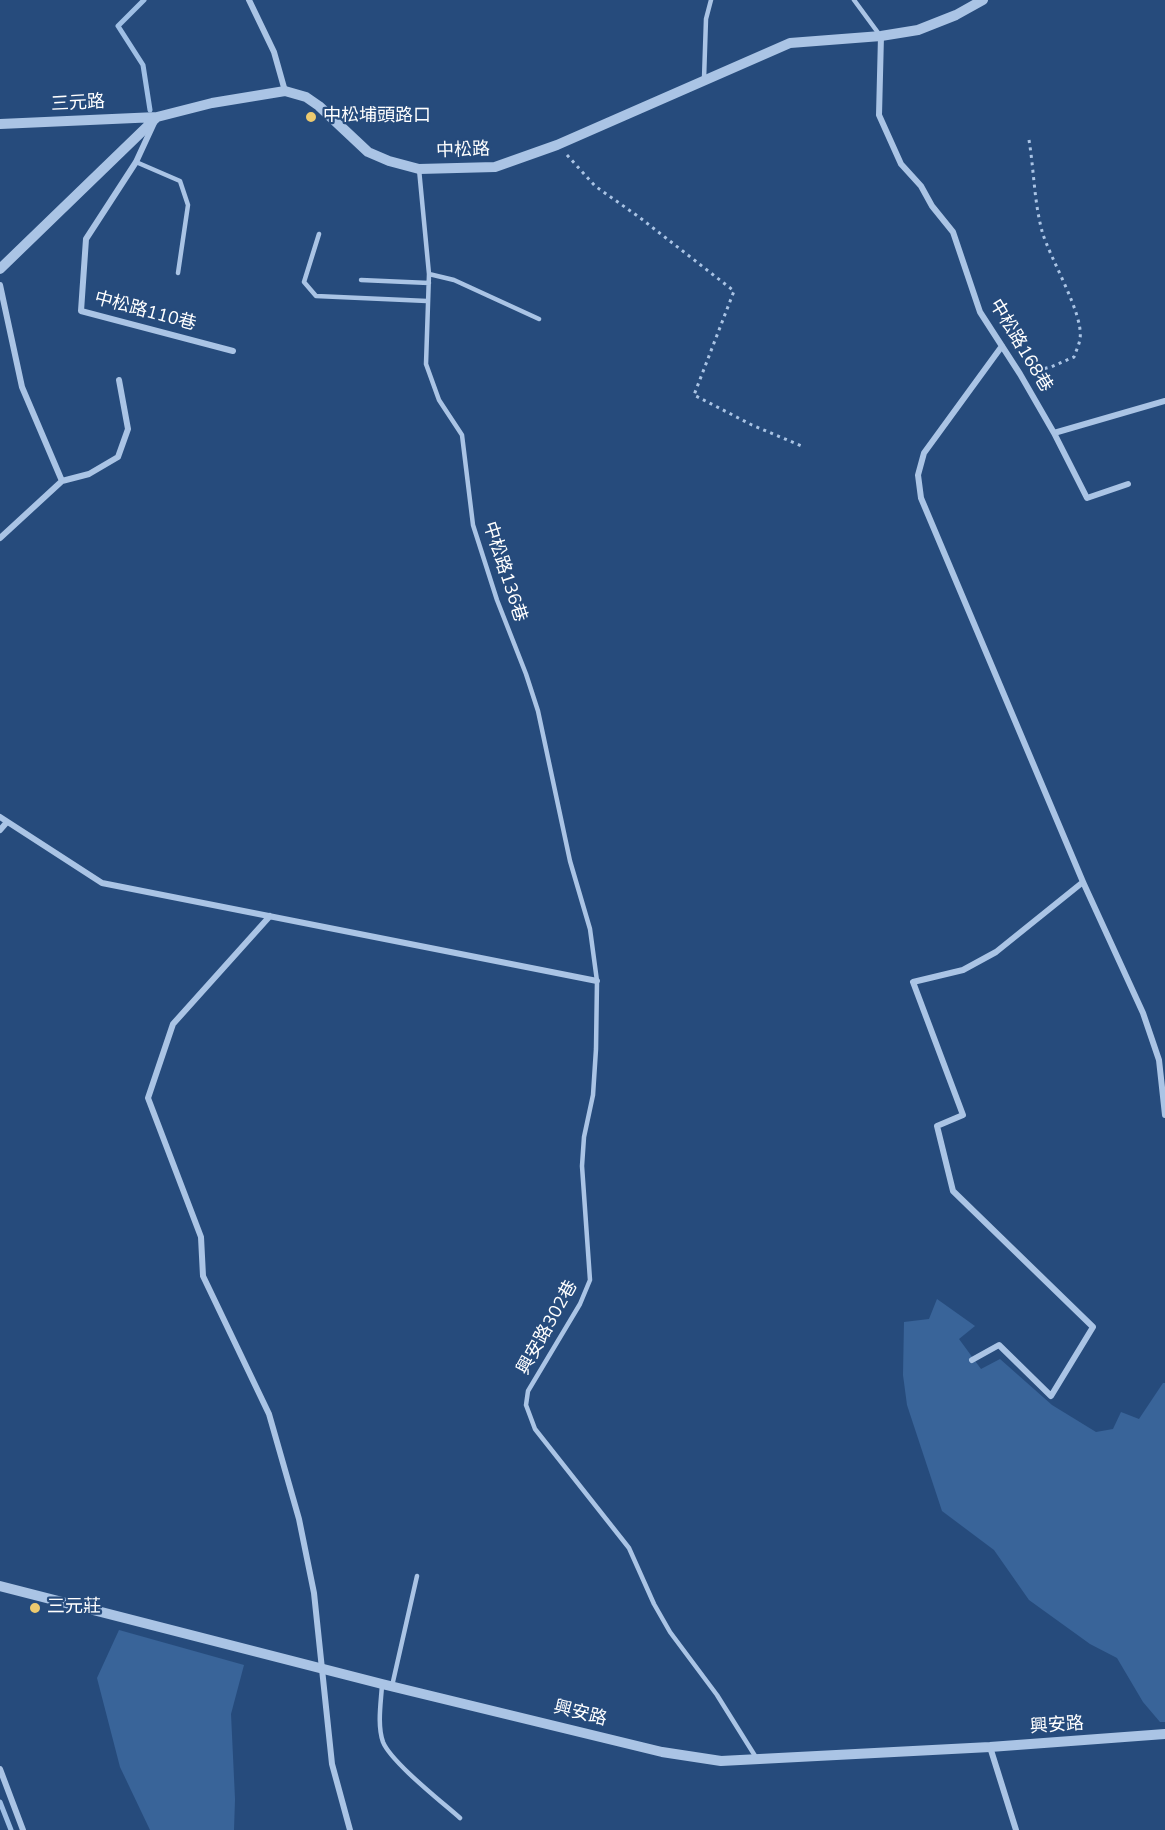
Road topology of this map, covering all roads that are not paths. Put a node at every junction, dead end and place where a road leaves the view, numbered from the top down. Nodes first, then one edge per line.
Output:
1 (249, 0) edge
2 (711, 0) edge
3 (854, 0) edge
4 (983, 0) edge
5 (881, 36) junction
6 (704, 79) junction
7 (285, 91) junction
8 (157, 117) junction
9 (0, 124) edge
10 (136, 162) junction
11 (419, 169) junction
12 (319, 234) dead end
13 (0, 269) edge
14 (178, 273) dead end
15 (429, 274) junction
16 (362, 280) dead end
17 (429, 283) junction
18 (0, 285) edge
19 (427, 301) junction
20 (539, 319) dead end
21 (1002, 346) junction
22 (233, 351) dead end
23 (119, 380) dead end
24 (1165, 401) edge
25 (1054, 434) junction
26 (62, 481) junction
27 (1128, 484) dead end
28 (0, 538) edge
29 (0, 817) edge
30 (7, 822) junction
31 (0, 830) edge
32 (1083, 882) junction
33 (270, 916) junction
34 (597, 981) junction
35 (1165, 1115) edge
36 (972, 1360) dead end
37 (417, 1576) dead end
38 (0, 1586) edge
39 (322, 1668) junction
40 (387, 1685) junction
41 (1165, 1734) edge
42 (990, 1747) junction
43 (758, 1760) junction
44 (0, 1769) edge
45 (460, 1818) dead end
46 (23, 1830) edge
47 (350, 1830) edge
48 (1016, 1830) edge

1 - 7 street
2 - 6 lane
3 - 5 lane
4 - 5 street, 中松路
5 - 6 street, 中松路
5 - 21 street, 中松路168巷
6 - 11 street, 中松路
7 - 8 street
7 - 11 street, 中松路
8 - 9 street, 三元路
8 - 10 street, 中松路110巷
8 - 13 street
10 - 14 lane
10 - 22 street, 中松路110巷
11 - 15 lane, 中松路136巷
12 - 19 lane
15 - 17 lane, 中松路136巷
15 - 20 lane
16 - 17 lane
17 - 19 lane, 中松路136巷
18 - 26 street
19 - 34 lane, 中松路136巷
21 - 25 street, 中松路168巷
21 - 32 street
23 - 26 street
24 - 25 street
25 - 27 street, 中松路168巷
26 - 28 street
29 - 30 street
30 - 31 street
30 - 33 street
32 - 35 street
32 - 36 street
33 - 34 street
33 - 39 street
34 - 43 lane, 興安路302巷
37 - 40 lane
38 - 39 street, 興安路
39 - 40 street, 興安路
39 - 47 street
40 - 43 street, 興安路
40 - 45 lane
41 - 42 street, 興安路
42 - 43 street, 興安路
42 - 48 street
44 - 46 street

